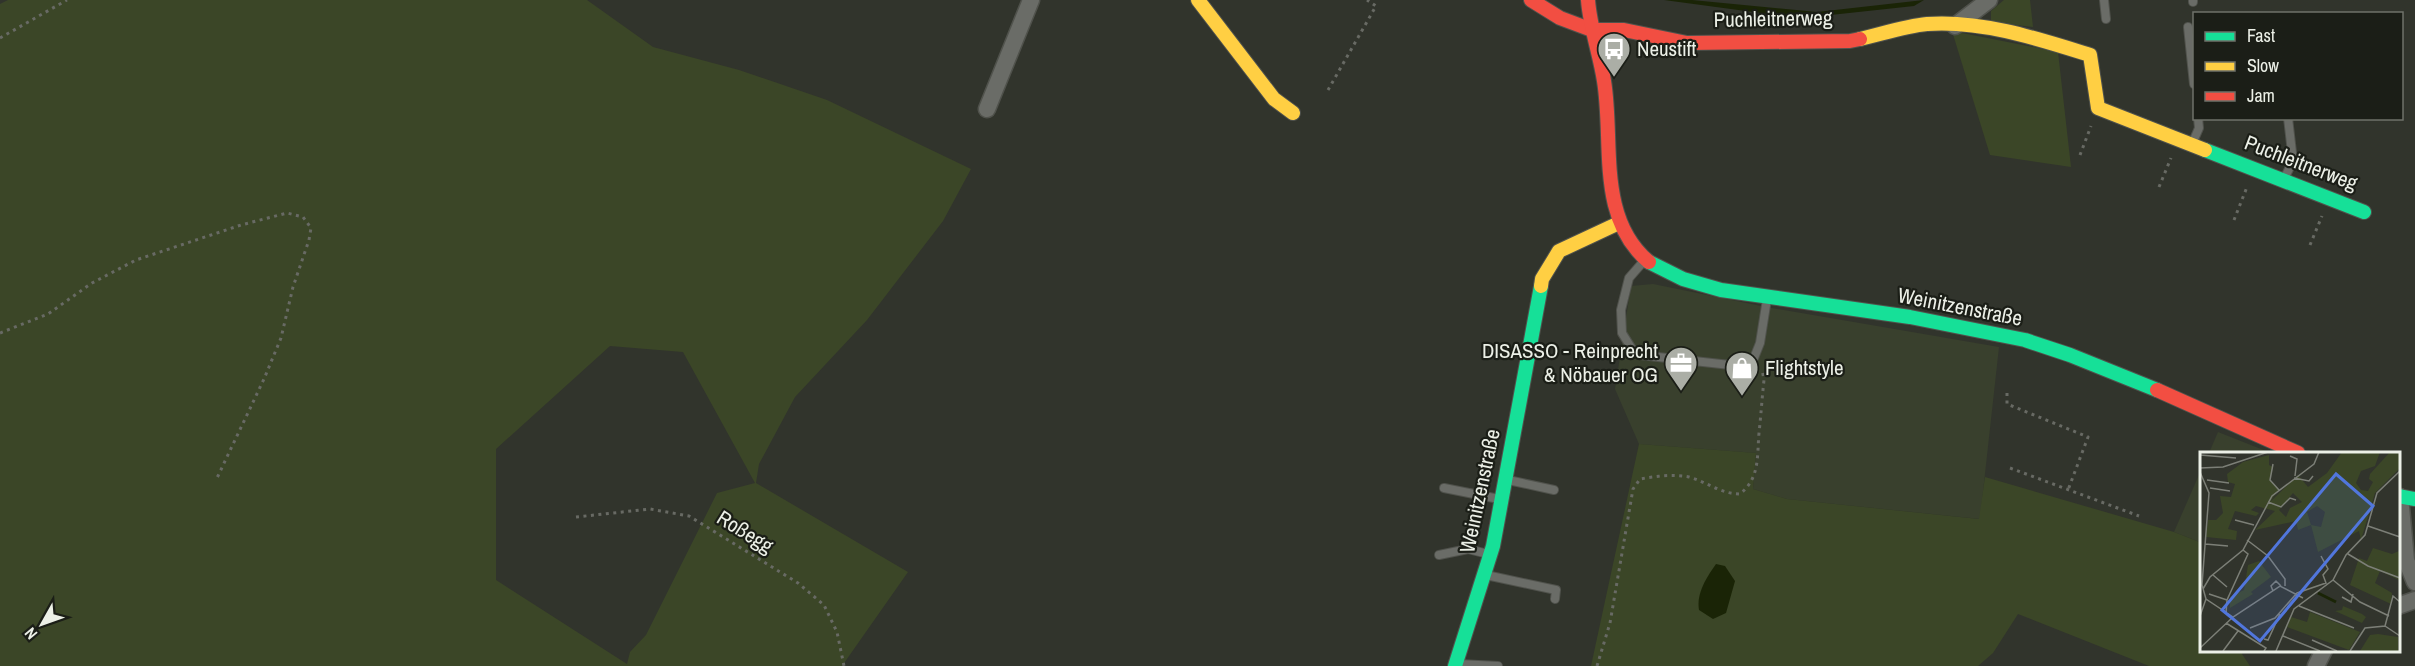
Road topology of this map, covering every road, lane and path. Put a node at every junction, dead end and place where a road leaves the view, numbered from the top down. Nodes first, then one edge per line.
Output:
1 (67, 0) edge
2 (1031, 0) edge
3 (1198, 0) edge
4 (1367, 0) edge
5 (1531, 0) edge
6 (1588, 0) edge
7 (1989, 0) edge
8 (2104, 0) edge
9 (2106, 19) dead end
10 (1955, 26) junction
11 (2188, 27) dead end
12 (1592, 30) junction
13 (0, 38) edge
14 (2193, 74) edge
15 (1328, 90) dead end
16 (2098, 108) junction
17 (987, 109) dead end
18 (1293, 113) dead end
19 (2198, 120) edge
20 (2288, 120) edge
21 (2185, 142) junction
22 (2080, 155) dead end
23 (2254, 169) junction
24 (2284, 180) junction
25 (2159, 187) dead end
26 (2330, 198) junction
27 (2364, 212) dead end
28 (2234, 220) dead end
29 (1620, 223) junction
30 (2310, 245) dead end
31 (1646, 259) junction
32 (1767, 298) junction
33 (0, 333) edge
34 (1757, 349) junction
35 (2007, 393) dead end
36 (2296, 452) edge
37 (2010, 468) dead end
38 (217, 478) dead end
39 (1505, 480) junction
40 (1444, 488) dead end
41 (1554, 490) dead end
42 (2068, 490) junction
43 (2404, 497) edge
44 (1502, 500) junction
45 (2139, 516) dead end
46 (576, 518) dead end
47 (1490, 554) junction
48 (1439, 555) dead end
49 (1484, 574) junction
50 (2415, 582) edge
51 (1555, 599) dead end
52 (2415, 600) edge
53 (2400, 605) edge
54 (2324, 651) edge
55 (1455, 665) edge
56 (844, 666) edge
57 (1498, 666) edge
58 (1597, 666) edge
59 (2316, 666) edge

1 - 13 path
2 - 17 street
3 - 18 street
4 - 15 path
5 - 12 street
6 - 12 street, Weinitzenstraße
7 - 10 street
8 - 9 lane
10 - 12 street, Puchleitnerweg
10 - 16 street, Puchleitnerweg
11 - 14 lane
12 - 29 street, Weinitzenstraße
16 - 21 street, Puchleitnerweg
16 - 22 path
19 - 21 lane
20 - 24 lane
21 - 23 street, Puchleitnerweg
21 - 25 path
23 - 24 street, Puchleitnerweg
23 - 28 path
24 - 26 street, Puchleitnerweg
26 - 27 street, Puchleitnerweg
26 - 30 path
29 - 31 street, Weinitzenstraße
29 - 39 street, Weinitzenstraße
31 - 32 street, Weinitzenstraße
31 - 34 lane
32 - 34 lane
32 - 36 street, Weinitzenstraße
33 - 38 path
34 - 58 path
35 - 42 path
37 - 42 path
39 - 41 lane
39 - 44 street, Weinitzenstraße
40 - 44 lane
42 - 45 path
43 - 50 street
44 - 47 street, Weinitzenstraße
46 - 56 path, Roßegg
47 - 48 lane
47 - 49 street, Weinitzenstraße
49 - 51 lane
49 - 55 street, Weinitzenstraße
52 - 53 street
54 - 59 street
55 - 57 lane

